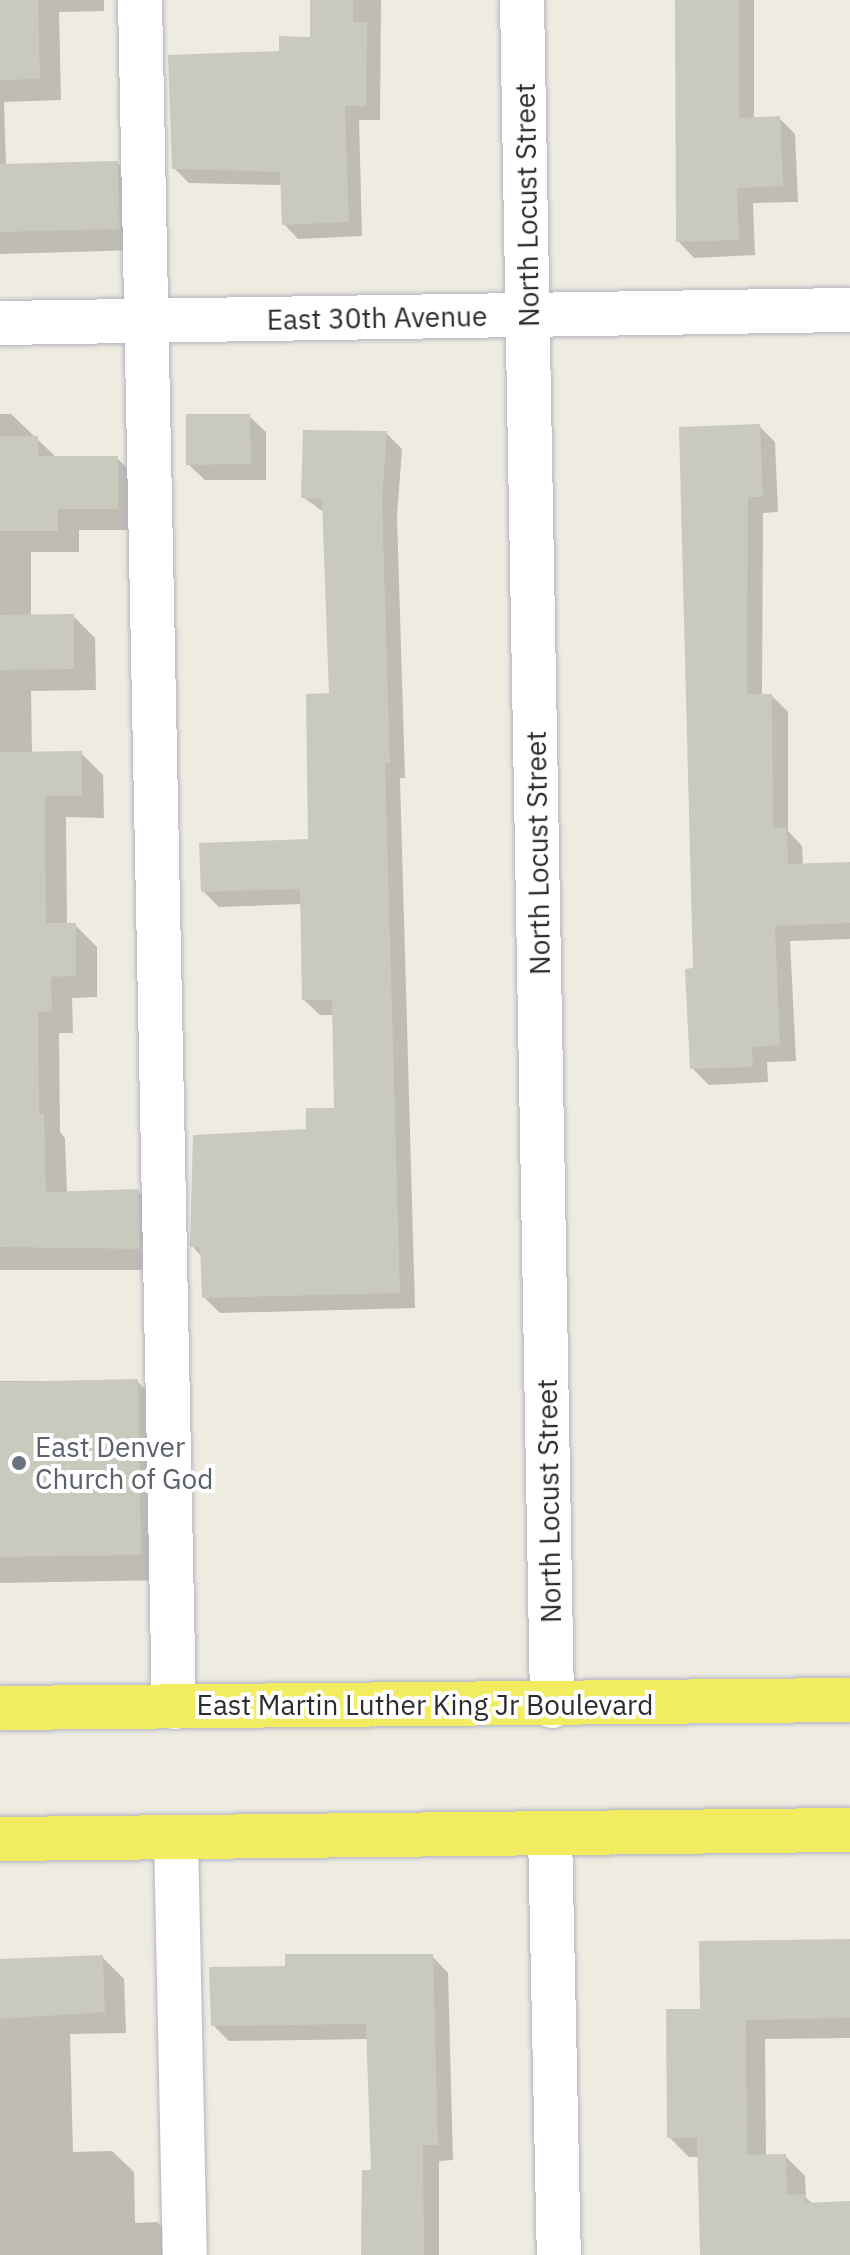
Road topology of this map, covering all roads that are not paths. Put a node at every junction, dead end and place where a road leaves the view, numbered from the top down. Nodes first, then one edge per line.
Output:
1 (140, 0) edge
2 (522, 0) edge
3 (850, 310) edge
4 (529, 316) junction
5 (147, 321) junction
6 (0, 323) edge
7 (850, 1700) edge
8 (552, 1706) junction
9 (174, 1707) junction
10 (0, 1708) edge
11 (850, 1830) edge
12 (550, 1833) junction
13 (176, 1837) junction
14 (0, 1839) edge
15 (185, 2255) edge
16 (559, 2255) edge

1 - 5 street
2 - 4 street, North Locust Street
3 - 4 street, East 30th Avenue
4 - 5 street, East 30th Avenue
4 - 8 street, North Locust Street
5 - 6 street, East 30th Avenue
5 - 9 street
7 - 8 main road, East Martin Luther King Jr Boulevard
8 - 9 main road, East Martin Luther King Jr Boulevard
9 - 10 main road, East Martin Luther King Jr Boulevard
11 - 12 main road
12 - 13 main road
12 - 16 street
13 - 14 main road
13 - 15 street

